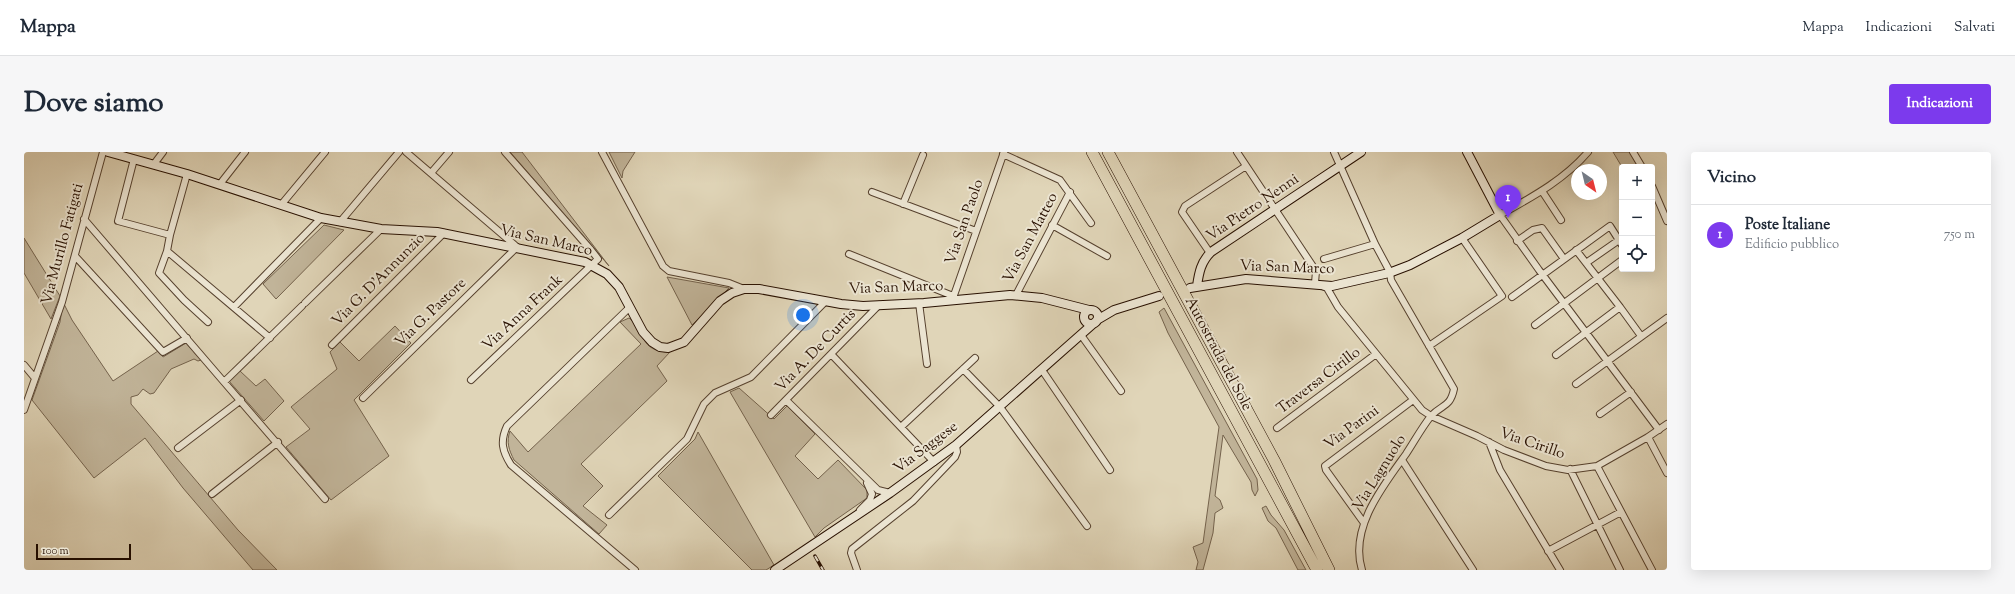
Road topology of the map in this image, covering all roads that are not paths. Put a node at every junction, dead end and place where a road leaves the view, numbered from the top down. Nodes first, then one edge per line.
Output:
1 (103, 152) edge
2 (108, 152) edge
3 (163, 152) edge
4 (245, 152) edge
5 (325, 152) edge
6 (399, 152) edge
7 (406, 152) edge
8 (450, 152) edge
9 (505, 152) edge
10 (602, 152) edge
11 (1092, 152) edge
12 (1108, 152) edge
13 (1237, 152) edge
14 (1334, 152) edge
15 (1361, 152) edge
16 (1468, 152) edge
17 (1588, 152) edge
18 (1633, 152) edge
19 (1003, 153) edge
20 (923, 155) dead end
21 (134, 159) junction
22 (154, 164) junction
23 (1640, 164) edge
24 (1341, 165) junction
25 (1246, 166) junction
26 (431, 173) junction
27 (187, 174) junction
28 (220, 184) junction
29 (1542, 191) junction
30 (872, 192) dead end
31 (1070, 192) junction
32 (1655, 193) edge
33 (903, 204) junction
34 (281, 205) junction
35 (1276, 210) junction
36 (1500, 215) junction
37 (84, 218) junction
38 (322, 218) junction
39 (1561, 220) dead end
40 (1667, 221) edge
41 (340, 222) junction
42 (1091, 223) dead end
43 (1052, 225) junction
44 (381, 229) junction
45 (976, 231) junction
46 (444, 233) junction
47 (170, 234) junction
48 (1462, 238) junction
49 (1517, 241) junction
50 (1619, 241) edge
51 (1375, 244) junction
52 (1619, 244) edge
53 (517, 247) junction
54 (1576, 250) junction
55 (167, 251) junction
56 (1210, 253) junction
57 (849, 254) dead end
58 (75, 256) junction
59 (1107, 256) dead end
60 (1564, 258) junction
61 (1324, 259) dead end
62 (1619, 262) edge
63 (1586, 263) junction
64 (593, 266) junction
65 (1390, 272) junction
66 (1542, 275) junction
67 (1597, 278) junction
68 (1315, 281) junction
69 (1193, 287) joint
70 (744, 289) junction
71 (1016, 295) junction
72 (1159, 296) dead end
73 (1512, 297) dead end
74 (953, 298) junction
75 (825, 302) junction
76 (918, 303) junction
77 (1564, 304) junction
78 (879, 305) junction
79 (234, 307) junction
80 (630, 307) junction
81 (1620, 307) junction
82 (1090, 317) junction
83 (1667, 318) edge
84 (208, 322) dead end
85 (1535, 325) dead end
86 (1586, 332) junction
87 (1082, 334) junction
88 (1641, 336) junction
89 (187, 338) junction
90 (270, 338) junction
91 (332, 345) dead end
92 (1429, 346) junction
93 (831, 354) junction
94 (1376, 354) junction
95 (1556, 355) dead end
96 (975, 358) dead end
97 (1608, 361) junction
98 (927, 364) dead end
99 (24, 365) edge
100 (963, 369) junction
101 (1042, 370) junction
102 (34, 378) junction
103 (471, 380) dead end
104 (224, 382) junction
105 (1576, 384) dead end
106 (1121, 391) dead end
107 (1631, 392) junction
108 (363, 398) dead end
109 (241, 400) junction
110 (786, 400) junction
111 (1413, 400) junction
112 (1000, 407) junction
113 (24, 410) edge
114 (1600, 414) dead end
115 (771, 415) dead end
116 (1431, 416) junction
117 (1667, 424) edge
118 (901, 427) junction
119 (1277, 428) dead end
120 (1659, 430) junction
121 (1648, 438) junction
122 (278, 442) junction
123 (1489, 442) junction
124 (956, 445) junction
125 (178, 448) dead end
126 (1402, 460) junction
127 (934, 462) junction
128 (1597, 466) junction
129 (1570, 469) junction
130 (1110, 470) dead end
131 (1667, 474) edge
132 (861, 475) junction
133 (890, 493) junction
134 (212, 494) dead end
135 (325, 499) dead end
136 (1621, 512) junction
137 (610, 516) dead end
138 (1364, 523) junction
139 (1597, 524) junction
140 (1087, 526) dead end
141 (821, 539) junction
142 (1548, 551) junction
143 (635, 570) edge
144 (775, 570) edge
145 (857, 570) edge
146 (1317, 570) edge
147 (1329, 570) edge
148 (1362, 570) edge
149 (1473, 570) edge
150 (1560, 570) edge
151 (1620, 570) edge
152 (1652, 570) edge

1 - 37 street, Via Murillo Fatigati
2 - 21 main road, Via San Marco
3 - 22 street
4 - 28 street
5 - 34 street
6 - 41 street
7 - 26 street
8 - 26 street
9 - 64 street
10 - 70 street
11 - 146 highway, Autostrada del Sole
12 - 147 highway, Autostrada del Sole
13 - 25 street
14 - 24 street
15 - 24 main road, Via Pietro Nenni
16 - 36 main road
17 - 29 street, Via San Marco
18 - 23 street
19 - 31 street
19 - 45 street, Via San Paolo
20 - 33 street
21 - 22 main road, Via San Marco
21 - 47 street
22 - 27 main road, Via San Marco
24 - 35 main road, Via Pietro Nenni
24 - 51 street
25 - 35 street
25 - 56 street
26 - 53 street
27 - 28 main road, Via San Marco
27 - 47 street
28 - 34 main road, Via San Marco
29 - 36 street, Via San Marco
29 - 39 street
30 - 33 street
31 - 42 street
31 - 43 street, Via San Matteo
32 - 40 street
33 - 45 street
34 - 38 main road, Via San Marco
35 - 56 main road, Via Pietro Nenni
35 - 68 street
36 - 48 main road, Via San Marco
36 - 49 street
37 - 58 street, Via Murillo Fatigati
37 - 89 street
38 - 41 main road, Via San Marco
38 - 79 street
41 - 44 main road, Via San Marco
43 - 59 street
43 - 71 street, Via San Matteo
44 - 46 main road, Via San Marco
44 - 90 street
45 - 74 street, Via San Paolo
46 - 53 main road, Via San Marco
46 - 91 street, Via G. D'Annunzio
47 - 55 street
48 - 65 main road, Via San Marco
48 - 92 street
49 - 60 street
49 - 66 street
50 - 54 street
51 - 61 street
51 - 65 street
52 - 63 street
53 - 64 main road, Via San Marco
53 - 108 street, Via G. Pastore
54 - 60 street
54 - 63 street
55 - 79 street
55 - 84 street
56 - 69 main road, Via Pietro Nenni
57 - 74 street
58 - 89 street
58 - 102 street, Via Murillo Fatigati
60 - 66 street
62 - 67 street
63 - 67 street
64 - 80 main road, Via San Marco
64 - 103 street, Via Anna Frank
65 - 68 main road, Via San Marco
65 - 92 street
66 - 73 street
66 - 77 street
67 - 77 street
67 - 81 street
68 - 69 main road, Via San Marco
68 - 94 street, Via Cirillo
70 - 75 main road, Via San Marco
70 - 80 main road, Via San Marco
71 - 74 main road, Via San Marco
71 - 82 main road, Via San Marco
72 - 82 main road
74 - 76 main road, Via San Marco
75 - 78 main road, Via San Marco
75 - 137 street
76 - 78 main road, Via San Marco
76 - 98 street
77 - 85 street
77 - 86 street
78 - 93 street, Via A. De Curtis
79 - 90 street
80 - 143 street
81 - 86 street
81 - 88 street
82 - 87 main road, Via Saggese
83 - 88 street
86 - 95 street
86 - 97 street
87 - 101 main road, Via Saggese
87 - 106 street
88 - 97 street
89 - 104 street
90 - 104 street
92 - 116 street
93 - 110 street, Via A. De Curtis
93 - 118 street
94 - 111 street, Via Cirillo
94 - 119 street, Traversa Cirillo
96 - 100 street
97 - 105 street
97 - 107 street
99 - 102 street
100 - 112 street
100 - 118 street
101 - 112 main road, Via Saggese
101 - 130 street
102 - 113 street, Via Murillo Fatigati
104 - 109 street
107 - 114 street
107 - 120 street
109 - 122 street
109 - 125 street
110 - 115 street, Via A. De Curtis
110 - 132 street
111 - 116 street, Via Cirillo
111 - 138 street, Via Parini
112 - 124 main road, Via Saggese
112 - 140 street
116 - 123 street, Via Cirillo
116 - 126 street, Via Lagnuolo
117 - 120 street, Via Cirillo
118 - 127 street
120 - 121 street, Via Cirillo
121 - 128 street, Via Cirillo
121 - 131 street
122 - 134 street
122 - 135 street
123 - 129 street, Via Cirillo
123 - 142 street
124 - 127 main road, Via Saggese
124 - 145 street
126 - 138 street, Via Lagnuolo
126 - 149 street
127 - 133 main road, Via Saggese
128 - 129 street, Via Cirillo
128 - 136 street
129 - 139 street
132 - 133 street
132 - 141 street
133 - 141 main road, Via Saggese
136 - 139 street
136 - 152 street
138 - 148 street, Via Lagnuolo
139 - 142 street
139 - 151 street
141 - 144 main road, Via Saggese
142 - 150 street

